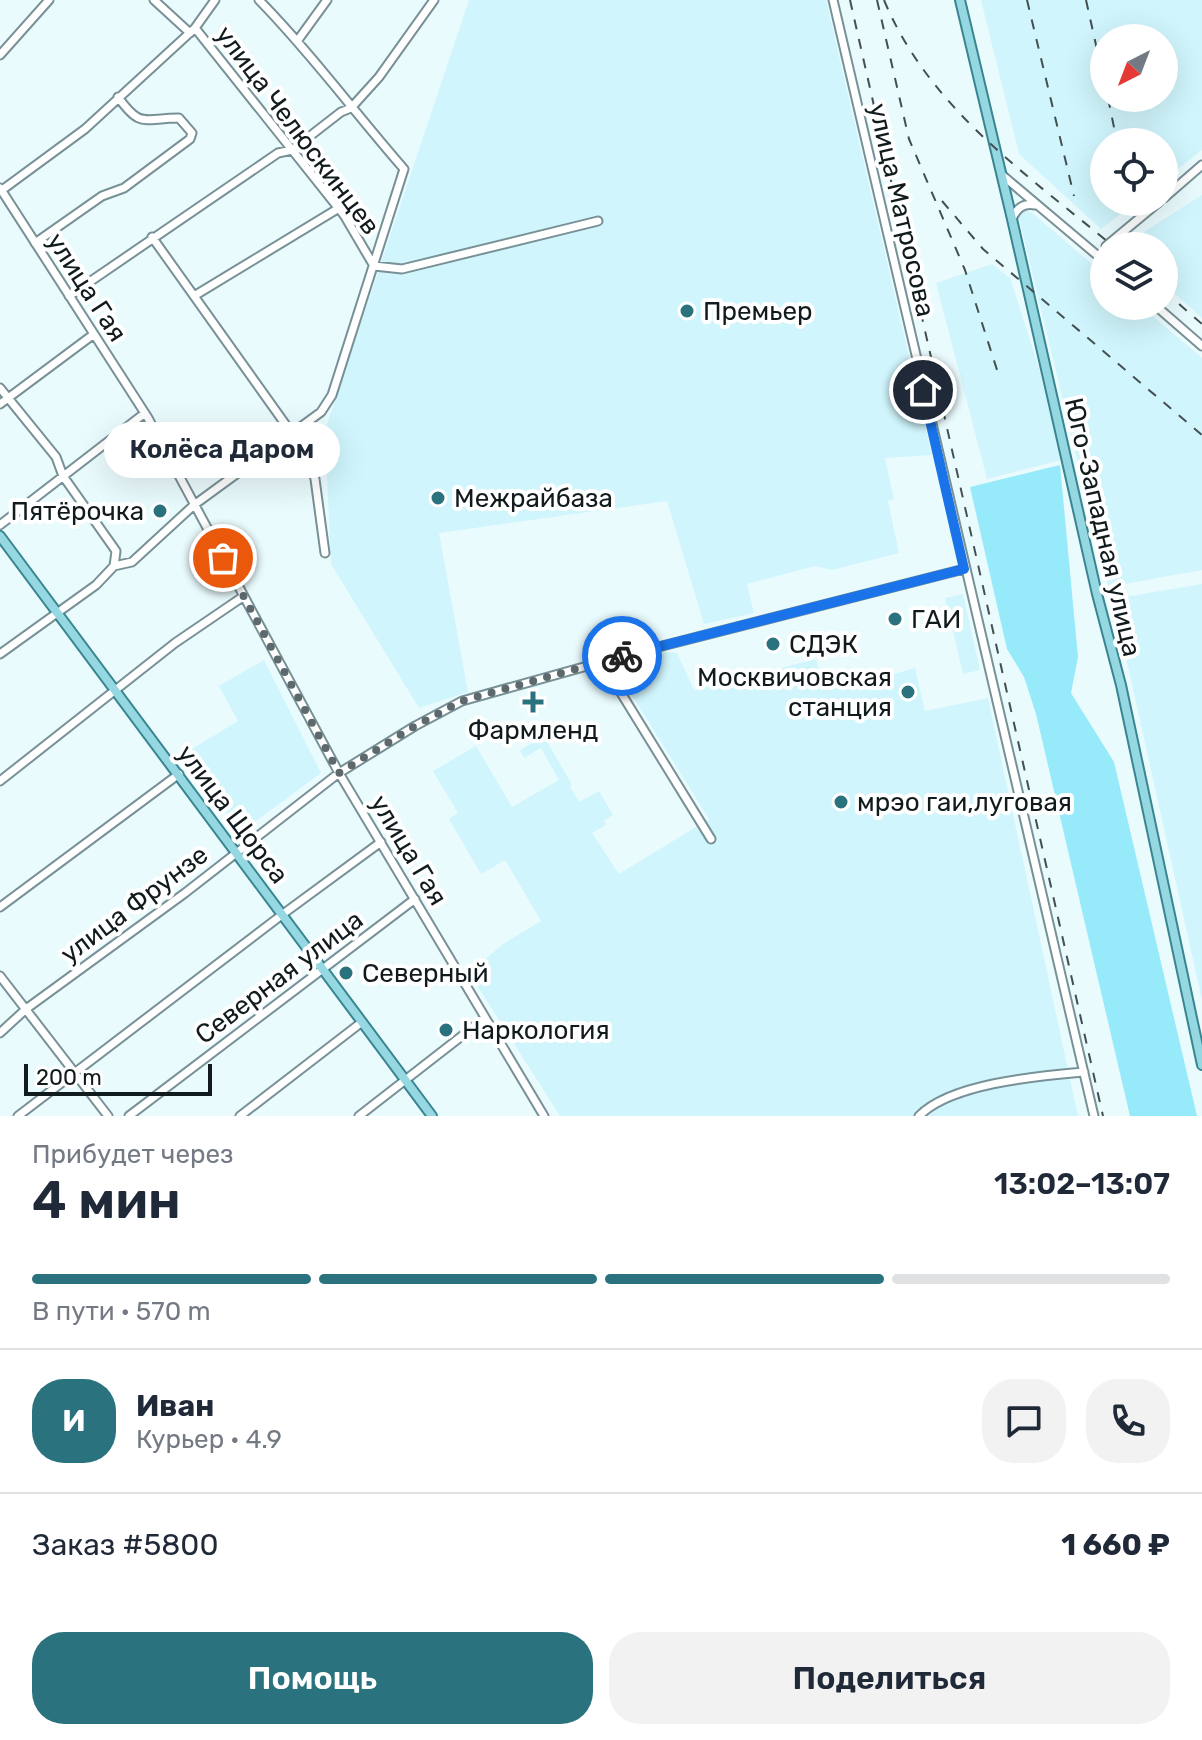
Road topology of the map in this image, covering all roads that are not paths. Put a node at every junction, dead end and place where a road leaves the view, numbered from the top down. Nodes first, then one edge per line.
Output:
1 (49, 0) edge
2 (154, 0) edge
3 (215, 0) edge
4 (259, 0) edge
5 (327, 0) edge
6 (434, 0) edge
7 (833, 0) edge
8 (960, 0) edge
9 (193, 30) junction
10 (298, 40) junction
11 (0, 55) edge
12 (118, 97) junction
13 (351, 108) junction
14 (292, 150) junction
15 (1202, 165) edge
16 (1001, 173) junction
17 (1178, 186) edge
18 (1, 189) edge
19 (1037, 205) junction
20 (339, 208) junction
21 (1142, 216) edge
22 (1012, 219) junction
23 (598, 221) dead end
24 (1123, 232) edge
25 (152, 237) junction
26 (35, 243) junction
27 (1090, 250) edge
28 (374, 266) junction
29 (69, 296) junction
30 (194, 296) junction
31 (1172, 320) edge
32 (94, 334) junction
33 (1202, 346) edge
34 (0, 388) edge
35 (8, 398) junction
36 (0, 404) edge
37 (145, 413) junction
38 (294, 434) junction
39 (63, 476) junction
40 (194, 505) junction
41 (0, 525) edge
42 (0, 536) edge
43 (325, 553) dead end
44 (114, 566) junction
45 (964, 569) junction
46 (244, 596) junction
47 (57, 613) junction
48 (0, 654) edge
49 (602, 662) junction
50 (115, 692) junction
51 (339, 773) junction
52 (179, 774) junction
53 (0, 781) edge
54 (711, 839) dead end
55 (381, 842) junction
56 (237, 851) junction
57 (415, 899) junction
58 (0, 907) edge
59 (283, 914) junction
60 (323, 968) junction
61 (0, 976) edge
62 (26, 1009) junction
63 (485, 1018) junction
64 (362, 1022) junction
65 (0, 1033) edge
66 (1202, 1065) edge
67 (75, 1071) junction
68 (1084, 1072) junction
69 (406, 1081) junction
70 (18, 1116) edge
71 (108, 1116) edge
72 (129, 1116) edge
73 (240, 1116) edge
74 (359, 1116) edge
75 (432, 1116) edge
76 (544, 1116) edge
77 (919, 1116) edge
78 (1094, 1116) edge

1 - 11 street
2 - 9 street, улица Челюскинцев
3 - 9 street
4 - 10 street
5 - 10 street
6 - 13 street
7 - 45 street, улица Матросова
8 - 16 main road, Юго-Западная улица
9 - 12 street
9 - 14 street, улица Челюскинцев
10 - 13 street
12 - 18 street
12 - 26 street
13 - 14 street
13 - 28 street
14 - 20 street, улица Челюскинцев
14 - 25 street
15 - 17 street
16 - 19 street
16 - 22 main road, Юго-Западная улица
18 - 26 street, улица Гая
19 - 22 street
19 - 27 street
20 - 28 street, улица Челюскинцев
20 - 30 street
21 - 24 street
22 - 66 main road, Юго-Западная улица
23 - 28 street, улица Челюскинцев
25 - 29 street
25 - 30 street
26 - 29 street, улица Гая
28 - 38 street
29 - 32 street, улица Гая
30 - 38 street
31 - 33 street
32 - 35 street
32 - 37 street, улица Гая
34 - 35 street
35 - 36 street
35 - 39 street
37 - 39 street
37 - 40 street, улица Гая
38 - 40 street
38 - 43 street
39 - 41 street
39 - 44 street
40 - 44 street
40 - 46 street, улица Гая
42 - 47 main road, улица Щорса
44 - 47 street
45 - 49 street, улица Фрунзе
45 - 68 street, улица Матросова
46 - 50 street
46 - 51 street, улица Гая
47 - 48 street
47 - 50 main road, улица Щорса
49 - 51 street, улица Фрунзе
49 - 54 street
50 - 52 main road, улица Щорса
50 - 53 street
51 - 55 street, улица Гая
51 - 56 street, улица Фрунзе
52 - 56 main road, улица Щорса
52 - 58 street
55 - 57 street, улица Гая
55 - 59 street
56 - 59 main road, улица Щорса
56 - 62 street, улица Фрунзе
57 - 60 street, Северная улица
57 - 63 street, улица Гая
59 - 60 main road, улица Щорса
59 - 67 street
60 - 64 main road, улица Щорса
60 - 72 street, Северная улица
61 - 62 street
62 - 65 street, улица Фрунзе
62 - 67 street
63 - 69 street
63 - 76 street, улица Гая
64 - 69 main road, улица Щорса
64 - 73 street
67 - 70 street
67 - 71 street
68 - 77 street
68 - 78 street, улица Матросова
69 - 74 street
69 - 75 main road, улица Щорса

